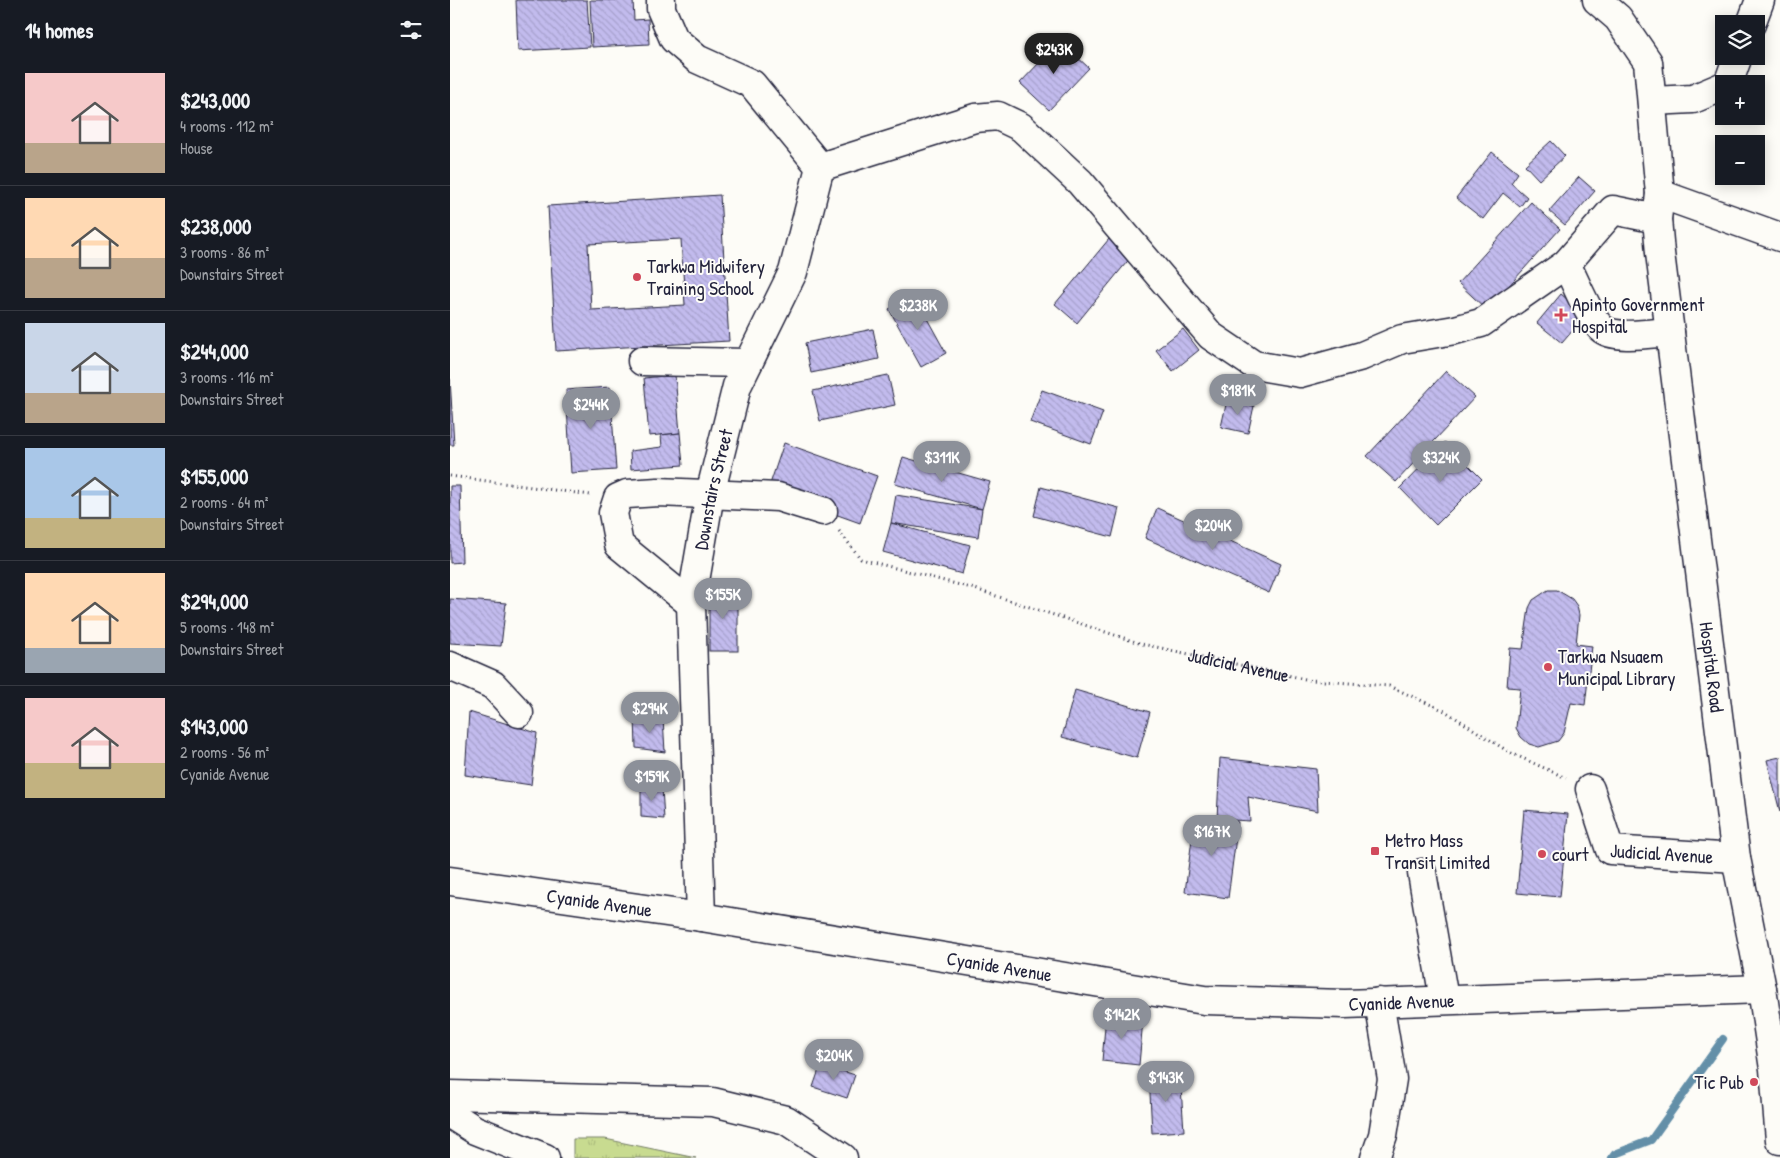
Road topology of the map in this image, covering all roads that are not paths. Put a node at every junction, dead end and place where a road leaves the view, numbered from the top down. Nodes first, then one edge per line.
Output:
1 (661, 0) edge
2 (1597, 0) edge
3 (1760, 0) edge
4 (1754, 15) edge
5 (1715, 90) edge
6 (1652, 102) junction
7 (820, 168) junction
8 (1658, 206) junction
9 (1780, 237) edge
10 (1566, 264) junction
11 (1670, 332) junction
12 (642, 361) dead end
13 (748, 363) junction
14 (710, 494) junction
15 (823, 511) road end
16 (691, 604) junction
17 (450, 666) edge
18 (519, 713) dead end
19 (1590, 789) road end
20 (1736, 858) junction
21 (1422, 873) dead end
22 (450, 881) edge
23 (701, 918) junction
24 (1762, 988) junction
25 (1444, 999) junction
26 (1379, 1002) junction
27 (450, 1095) edge
28 (1779, 1110) edge
29 (450, 1114) edge
30 (1780, 1140) edge
31 (545, 1158) edge
32 (843, 1158) edge
33 (1375, 1158) edge

1 - 7 street
2 - 6 street, Hospital Road
3 - 4 street
5 - 6 street
6 - 8 street, Hospital Road
7 - 10 street
7 - 13 street, Downstairs Street
8 - 9 street
8 - 10 street
8 - 11 street, Hospital Road
10 - 11 street
11 - 20 street, Hospital Road
12 - 13 street
13 - 14 street, Downstairs Street
14 - 15 street
14 - 16 street, Downstairs Street
14 - 16 street
16 - 23 street, Downstairs Street
17 - 18 street
19 - 20 street, Judicial Avenue
20 - 24 street, Hospital Road
21 - 25 street
22 - 23 street, Cyanide Avenue
23 - 26 street, Cyanide Avenue
24 - 25 street, Cyanide Avenue
24 - 28 street, Hospital Road
25 - 26 street, Cyanide Avenue
26 - 33 street
27 - 32 street
28 - 30 street, Hospital Road
29 - 31 street

